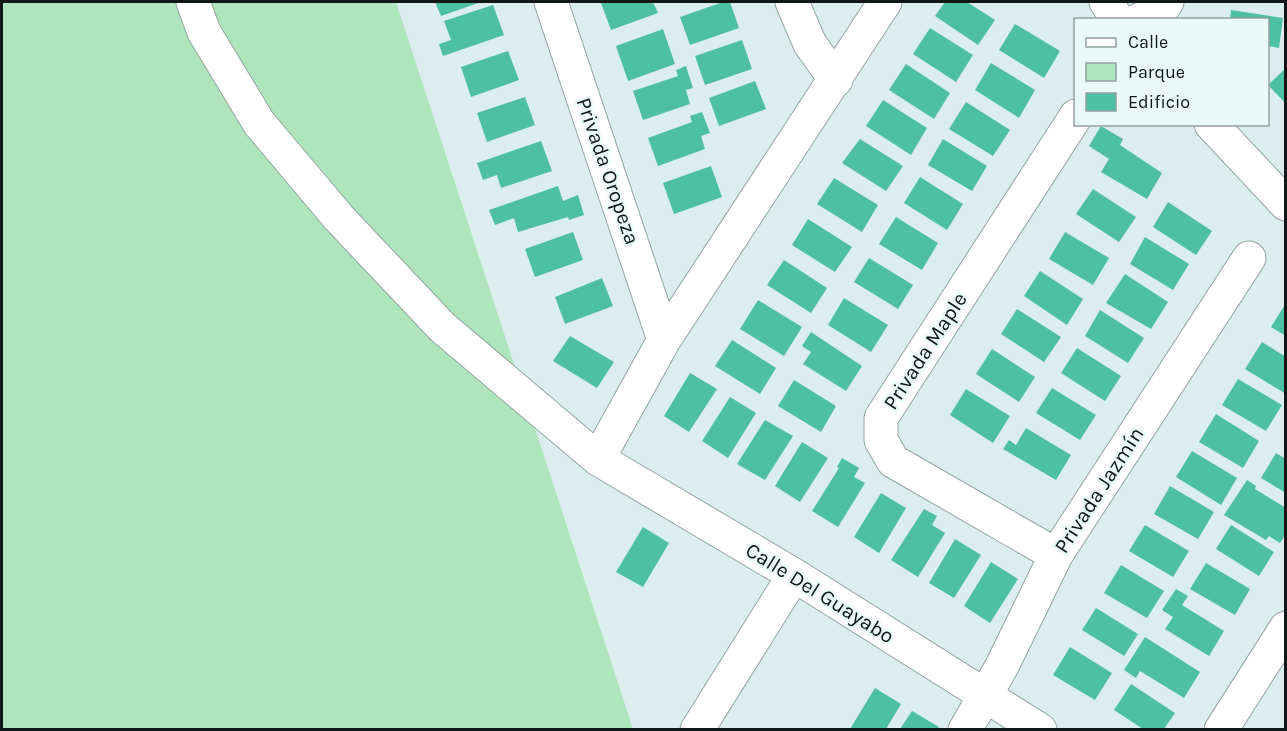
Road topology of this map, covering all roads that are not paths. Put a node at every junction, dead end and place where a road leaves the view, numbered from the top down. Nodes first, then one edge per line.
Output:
1 (193, 2) edge
2 (551, 2) edge
3 (792, 2) edge
4 (885, 2) edge
5 (1106, 2) edge
6 (1167, 2) edge
7 (1117, 18) edge
8 (1143, 18) edge
9 (836, 80) junction
10 (1074, 119) edge
11 (1213, 126) edge
12 (1286, 204) edge
13 (1249, 258) dead end
14 (664, 340) junction
15 (598, 459) junction
16 (1056, 555) junction
17 (794, 575) junction
18 (1286, 628) edge
19 (986, 696) junction
20 (697, 729) edge
21 (965, 729) edge
22 (1040, 729) edge
23 (1221, 729) edge

1 - 15 street, Calle Del Guayabo
2 - 14 street, Privada Oropeza
3 - 9 street
4 - 9 street
5 - 7 street
6 - 8 street
9 - 14 street
10 - 16 street, Privada Maple
11 - 12 street
13 - 16 street, Privada Jazmín
14 - 15 street
15 - 17 street, Calle Del Guayabo
16 - 19 street, Privada Jazmín
17 - 19 street, Calle Del Guayabo
17 - 20 street
18 - 23 street
19 - 21 street, Privada Jazmín
19 - 22 street, Calle Del Guayabo

